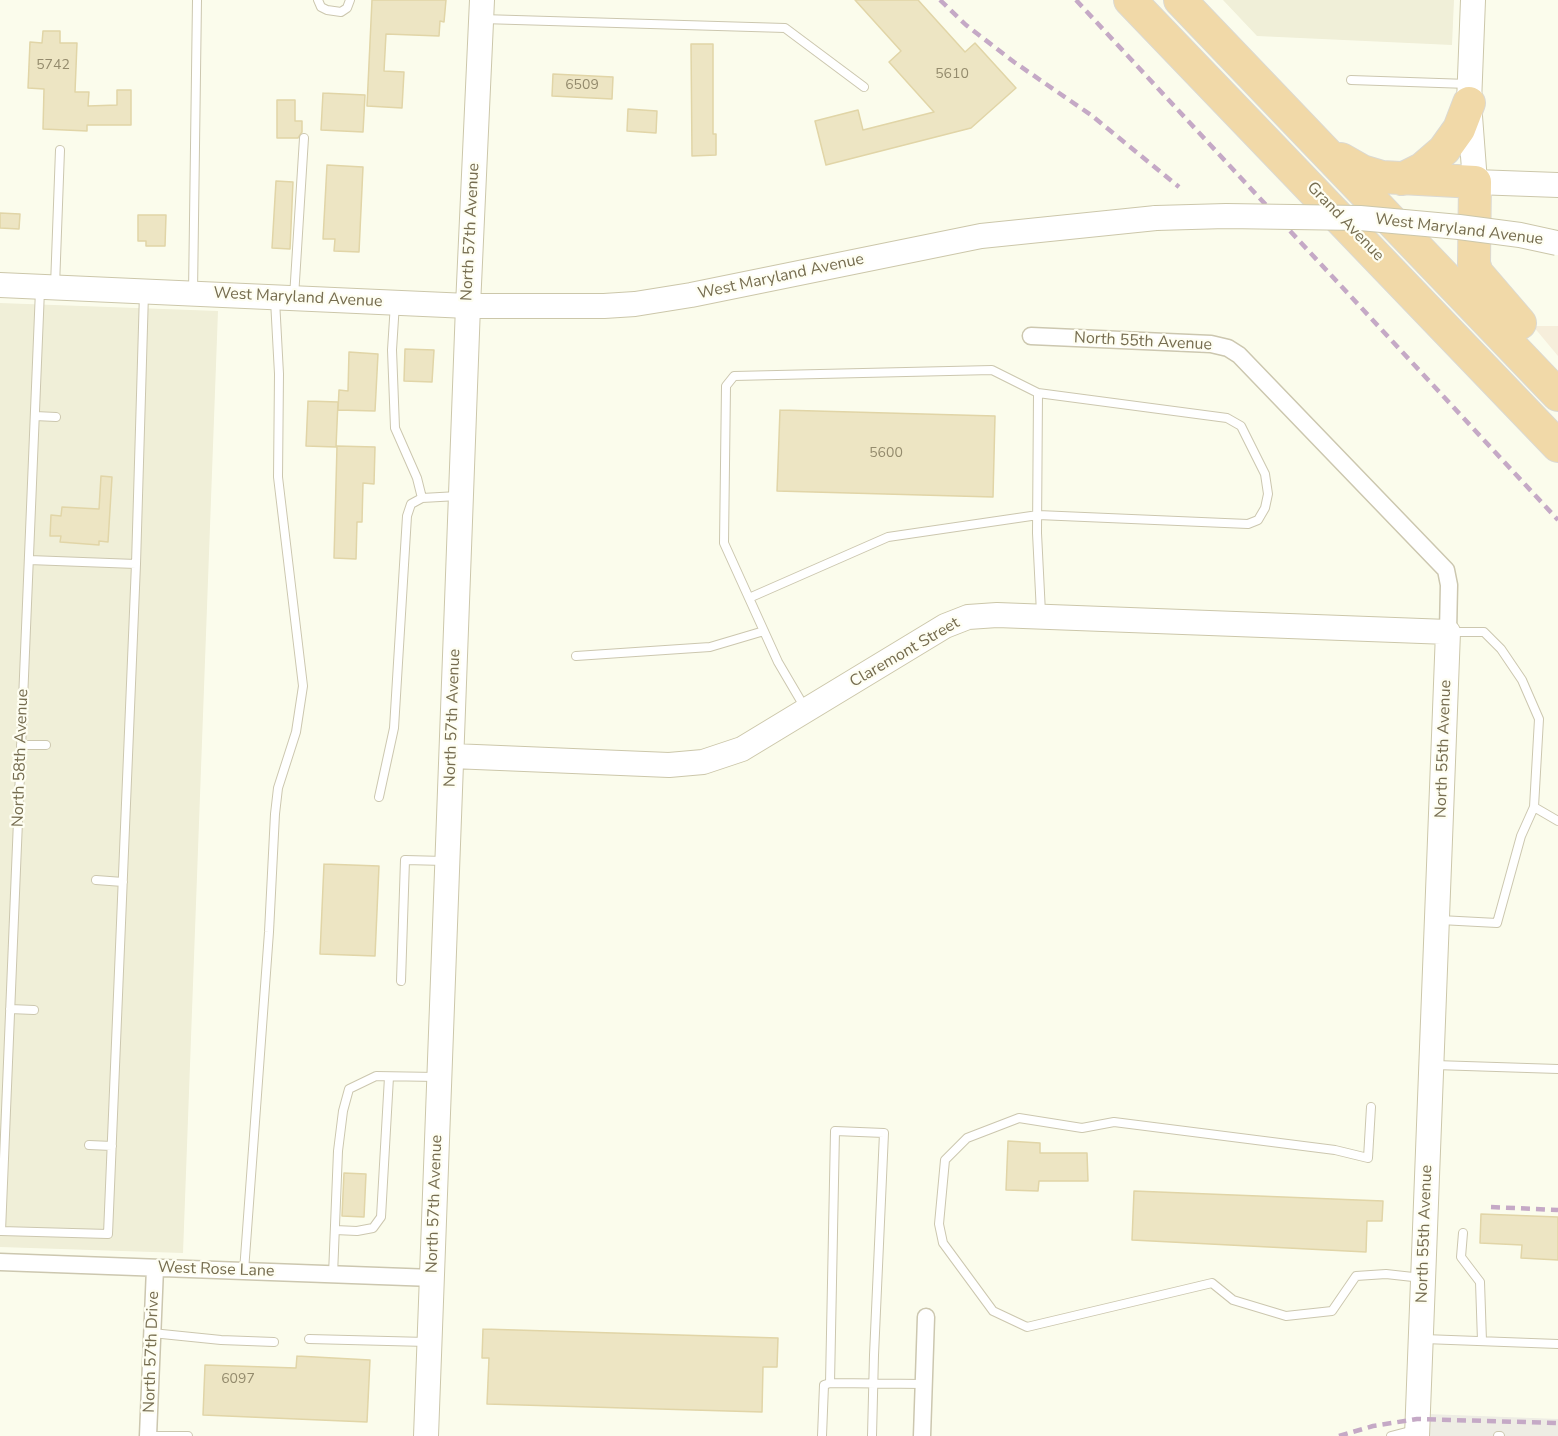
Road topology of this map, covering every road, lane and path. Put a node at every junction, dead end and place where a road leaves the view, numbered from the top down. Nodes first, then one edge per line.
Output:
1 (197, 0) edge
2 (318, 0) edge
3 (350, 0) edge
4 (1130, 0) edge
5 (1180, 0) edge
6 (1473, 0) edge
7 (482, 9) edge
8 (1351, 80) dead end
9 (864, 87) dead end
10 (1470, 94) junction
11 (304, 138) dead end
12 (1316, 142) junction
13 (60, 150) dead end
14 (1402, 179) junction
15 (1475, 182) junction
16 (1558, 185) edge
17 (1558, 243) edge
18 (0, 285) edge
19 (48, 287) junction
20 (144, 291) junction
21 (193, 293) junction
22 (284, 297) junction
23 (395, 303) junction
24 (468, 306) junction
25 (1031, 336) dead end
26 (1558, 364) edge
27 (1038, 393) junction
28 (1558, 395) edge
29 (35, 416) junction
30 (56, 417) dead end
31 (1558, 446) edge
32 (461, 496) junction
33 (422, 498) junction
34 (1038, 515) junction
35 (29, 560) junction
36 (136, 564) junction
37 (749, 598) junction
38 (1041, 617) junction
39 (764, 631) junction
40 (1448, 632) junction
41 (576, 656) dead end
42 (807, 710) junction
43 (21, 745) junction
44 (46, 745) dead end
45 (452, 756) junction
46 (379, 797) dead end
47 (1534, 807) junction
48 (1558, 821) edge
49 (448, 861) junction
50 (96, 880) dead end
51 (123, 882) junction
52 (1438, 920) junction
53 (401, 981) dead end
54 (10, 1009) junction
55 (34, 1010) dead end
56 (1431, 1065) junction
57 (1558, 1069) edge
58 (389, 1077) junction
59 (440, 1077) junction
60 (1371, 1107) dead end
61 (89, 1145) dead end
62 (112, 1146) junction
63 (335, 1230) junction
64 (1, 1231) edge
65 (1463, 1233) dead end
66 (0, 1262) edge
67 (155, 1268) junction
68 (244, 1271) junction
69 (333, 1275) junction
70 (433, 1278) junction
71 (1423, 1278) junction
72 (926, 1317) dead end
73 (152, 1333) junction
74 (309, 1339) dead end
75 (1420, 1339) junction
76 (274, 1341) dead end
77 (1482, 1341) junction
78 (430, 1342) junction
79 (1558, 1344) edge
80 (830, 1383) junction
81 (874, 1383) junction
82 (924, 1384) junction
83 (1417, 1433) edge
84 (148, 1436) edge
85 (188, 1436) edge
86 (426, 1436) edge
87 (822, 1436) edge
88 (872, 1436) edge
89 (922, 1436) edge
90 (1391, 1436) edge

1 - 21 lane
2 - 3 lane
4 - 31 highway, Grand Avenue
5 - 12 highway, Grand Avenue
6 - 10 street
7 - 9 lane
7 - 24 street, North 57th Avenue
8 - 10 lane
10 - 14 highway
10 - 15 street
11 - 22 lane
12 - 14 highway
12 - 28 highway, Grand Avenue
13 - 19 lane, North 58th Avenue
14 - 15 highway
15 - 16 street
15 - 26 highway
17 - 24 street, West Maryland Avenue, bridge
18 - 19 street, West Maryland Avenue
19 - 20 street, West Maryland Avenue
19 - 29 lane, North 58th Avenue
20 - 21 street, West Maryland Avenue
20 - 36 lane
21 - 22 street, West Maryland Avenue
22 - 23 street, West Maryland Avenue
22 - 68 lane
23 - 24 street, West Maryland Avenue
23 - 33 lane
24 - 32 street, North 57th Avenue
25 - 40 street, North 55th Avenue
27 - 34 lane
27 - 34 lane
27 - 37 lane
29 - 30 lane
29 - 35 lane, North 58th Avenue
32 - 33 lane
32 - 45 street, North 57th Avenue
33 - 46 lane
34 - 37 lane
34 - 38 lane
35 - 36 lane
35 - 43 lane, North 58th Avenue
36 - 51 lane
37 - 39 lane
38 - 40 street, Claremont Street
38 - 42 street, Claremont Street
39 - 41 lane
39 - 42 lane
40 - 47 lane
40 - 52 street, North 55th Avenue
42 - 45 street, Claremont Street
43 - 44 lane
43 - 54 lane, North 58th Avenue
45 - 49 street, North 57th Avenue
47 - 48 lane
47 - 52 lane
49 - 53 lane
49 - 59 street, North 57th Avenue
50 - 51 lane
51 - 62 lane
52 - 56 street, North 55th Avenue
54 - 55 lane
54 - 64 lane, North 58th Avenue
56 - 57 lane
56 - 71 street, North 55th Avenue
58 - 59 lane
58 - 63 lane
58 - 63 lane
59 - 70 street, North 57th Avenue
60 - 71 lane
61 - 62 lane
62 - 64 lane
63 - 69 lane
65 - 77 lane
66 - 67 street, West Rose Lane
67 - 68 street, West Rose Lane
67 - 73 street, North 57th Drive
68 - 69 street, West Rose Lane
69 - 70 street, West Rose Lane
70 - 78 street, North 57th Avenue
71 - 75 street, North 55th Avenue
72 - 82 street
73 - 76 lane
73 - 84 street, North 57th Drive
74 - 78 lane
75 - 77 lane
75 - 83 street, North 55th Avenue
77 - 79 lane
78 - 86 street, North 57th Avenue
80 - 81 lane
80 - 81 lane
80 - 87 lane
81 - 82 lane
81 - 88 lane
82 - 89 street
83 - 90 lane
84 - 85 lane

